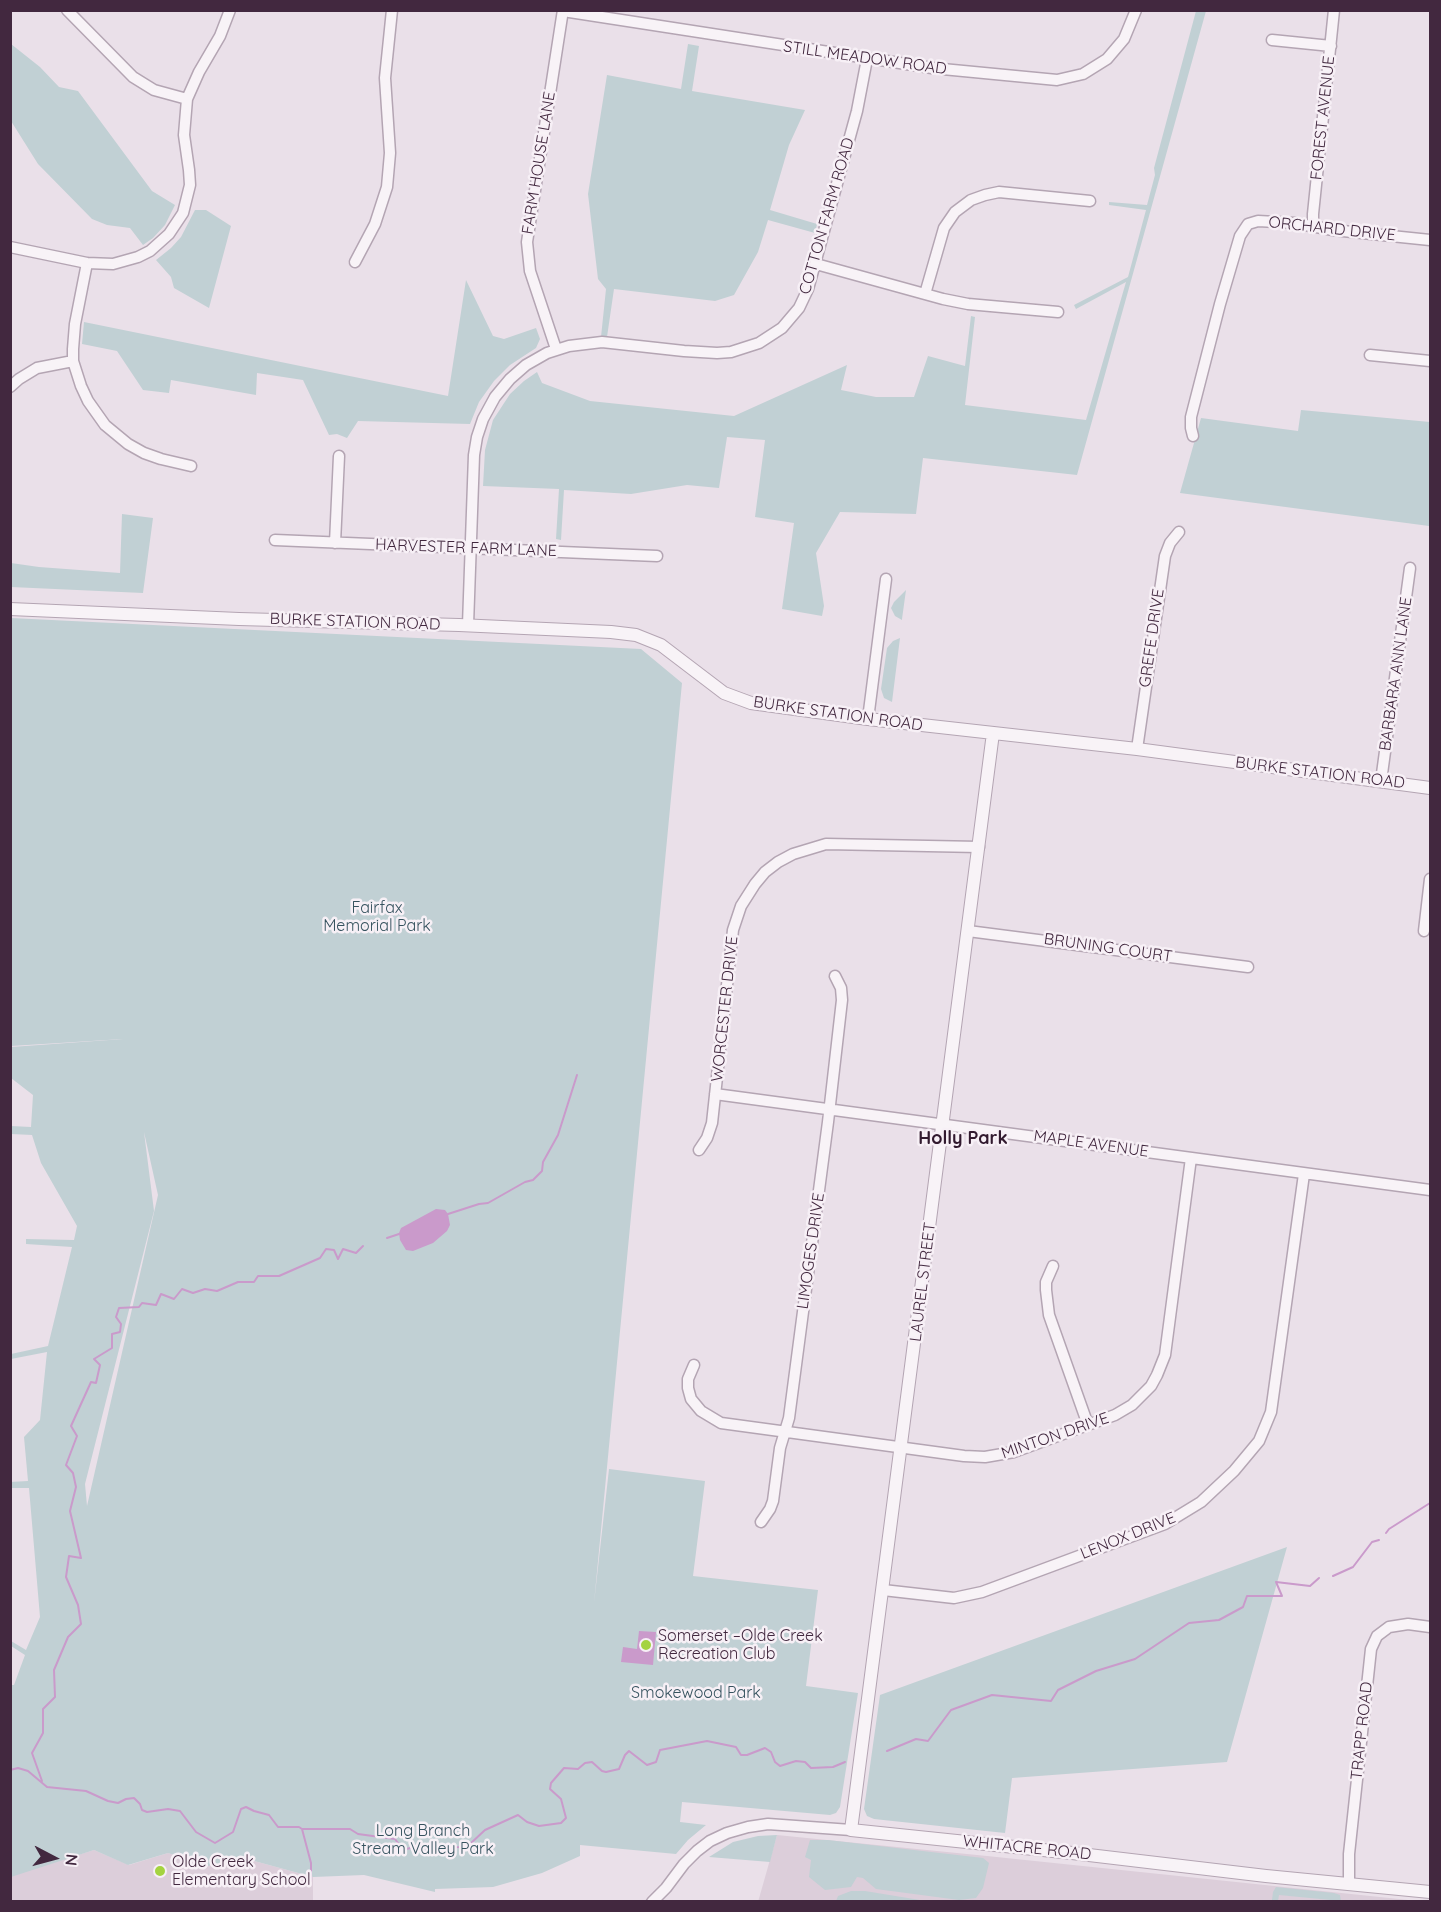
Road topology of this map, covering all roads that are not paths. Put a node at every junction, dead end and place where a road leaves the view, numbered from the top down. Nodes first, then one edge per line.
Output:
1 (67, 10) edge
2 (230, 10) edge
3 (392, 10) edge
4 (1136, 10) edge
5 (1334, 10) edge
6 (563, 11) edge
7 (1272, 40) dead end
8 (1331, 46) junction
9 (867, 59) junction
10 (187, 99) junction
11 (1090, 201) dead end
12 (1313, 226) junction
13 (1431, 240) edge
14 (10, 247) edge
15 (355, 262) dead end
16 (87, 263) junction
17 (816, 264) junction
18 (925, 294) junction
19 (1058, 312) dead end
20 (556, 349) junction
21 (1370, 355) dead end
22 (73, 361) junction
23 (1431, 361) edge
24 (10, 387) edge
25 (1193, 436) dead end
26 (339, 456) dead end
27 (191, 466) dead end
28 (1179, 532) dead end
29 (275, 540) dead end
30 (335, 543) junction
31 (470, 549) junction
32 (657, 556) dead end
33 (1410, 568) dead end
34 (886, 579) dead end
35 (10, 609) edge
36 (468, 625) junction
37 (868, 719) junction
38 (993, 733) junction
39 (1137, 749) junction
40 (1382, 780) junction
41 (1431, 788) edge
42 (976, 847) junction
43 (1431, 879) edge
44 (968, 931) junction
45 (1424, 931) dead end
46 (1248, 967) dead end
47 (835, 976) dead end
48 (715, 1094) junction
49 (829, 1109) junction
50 (943, 1124) junction
51 (699, 1150) dead end
52 (1191, 1158) junction
53 (1304, 1174) junction
54 (1431, 1190) edge
55 (1053, 1266) dead end
56 (694, 1365) dead end
57 (1088, 1425) junction
58 (786, 1432) junction
59 (901, 1448) junction
60 (761, 1522) dead end
61 (883, 1590) junction
62 (1431, 1627) edge
63 (851, 1830) junction
64 (1349, 1884) junction
65 (1431, 1892) edge
66 (652, 1902) edge

1 - 10 street
2 - 10 street
3 - 15 street
4 - 9 street, STILL MEADOW ROAD
5 - 8 street, FOREST AVENUE
6 - 9 street, STILL MEADOW ROAD
6 - 20 street, FARM HOUSE LANE
7 - 8 street
8 - 12 street, FOREST AVENUE
9 - 17 street, COTTON FARM ROAD
10 - 16 street
11 - 18 street
12 - 13 street, ORCHARD DRIVE
12 - 25 street, ORCHARD DRIVE
14 - 16 street
16 - 22 street
17 - 18 street
17 - 20 street, COTTON FARM ROAD
18 - 19 street
20 - 31 street, COTTON FARM ROAD
21 - 23 street
22 - 24 street
22 - 27 street
26 - 30 street
28 - 39 street, GREFE DRIVE
29 - 30 street, HARVESTER FARM LANE
30 - 31 street, HARVESTER FARM LANE
31 - 32 street, HARVESTER FARM LANE
31 - 36 street, COTTON FARM ROAD
33 - 40 street, BARBARA ANN LANE
34 - 37 street
35 - 36 street, BURKE STATION ROAD
36 - 37 street, BURKE STATION ROAD
37 - 38 street, BURKE STATION ROAD
38 - 39 street, BURKE STATION ROAD
38 - 42 street, LAUREL STREET
39 - 40 street, BURKE STATION ROAD
40 - 41 street, BURKE STATION ROAD
42 - 44 street, LAUREL STREET
42 - 48 street, WORCESTER DRIVE
43 - 45 street
44 - 46 street, BRUNING COURT
44 - 50 street, LAUREL STREET
47 - 49 street, LIMOGES DRIVE
48 - 49 street, MAPLE AVENUE
48 - 51 street, WORCESTER DRIVE
49 - 50 street, MAPLE AVENUE
49 - 58 street, LIMOGES DRIVE
50 - 52 street, MAPLE AVENUE
50 - 59 street, LAUREL STREET
52 - 53 street, MAPLE AVENUE
52 - 57 street, MINTON DRIVE
53 - 54 street, MAPLE AVENUE
53 - 61 street, LENOX DRIVE
55 - 57 street
56 - 58 street, MINTON DRIVE
57 - 59 street, MINTON DRIVE
58 - 59 street, MINTON DRIVE
58 - 60 street, LIMOGES DRIVE
59 - 61 street, LAUREL STREET
61 - 63 street, LAUREL STREET
62 - 64 street, TRAPP ROAD
63 - 64 street, WHITACRE ROAD
63 - 66 street, WHITACRE ROAD
64 - 65 street, WHITACRE ROAD

